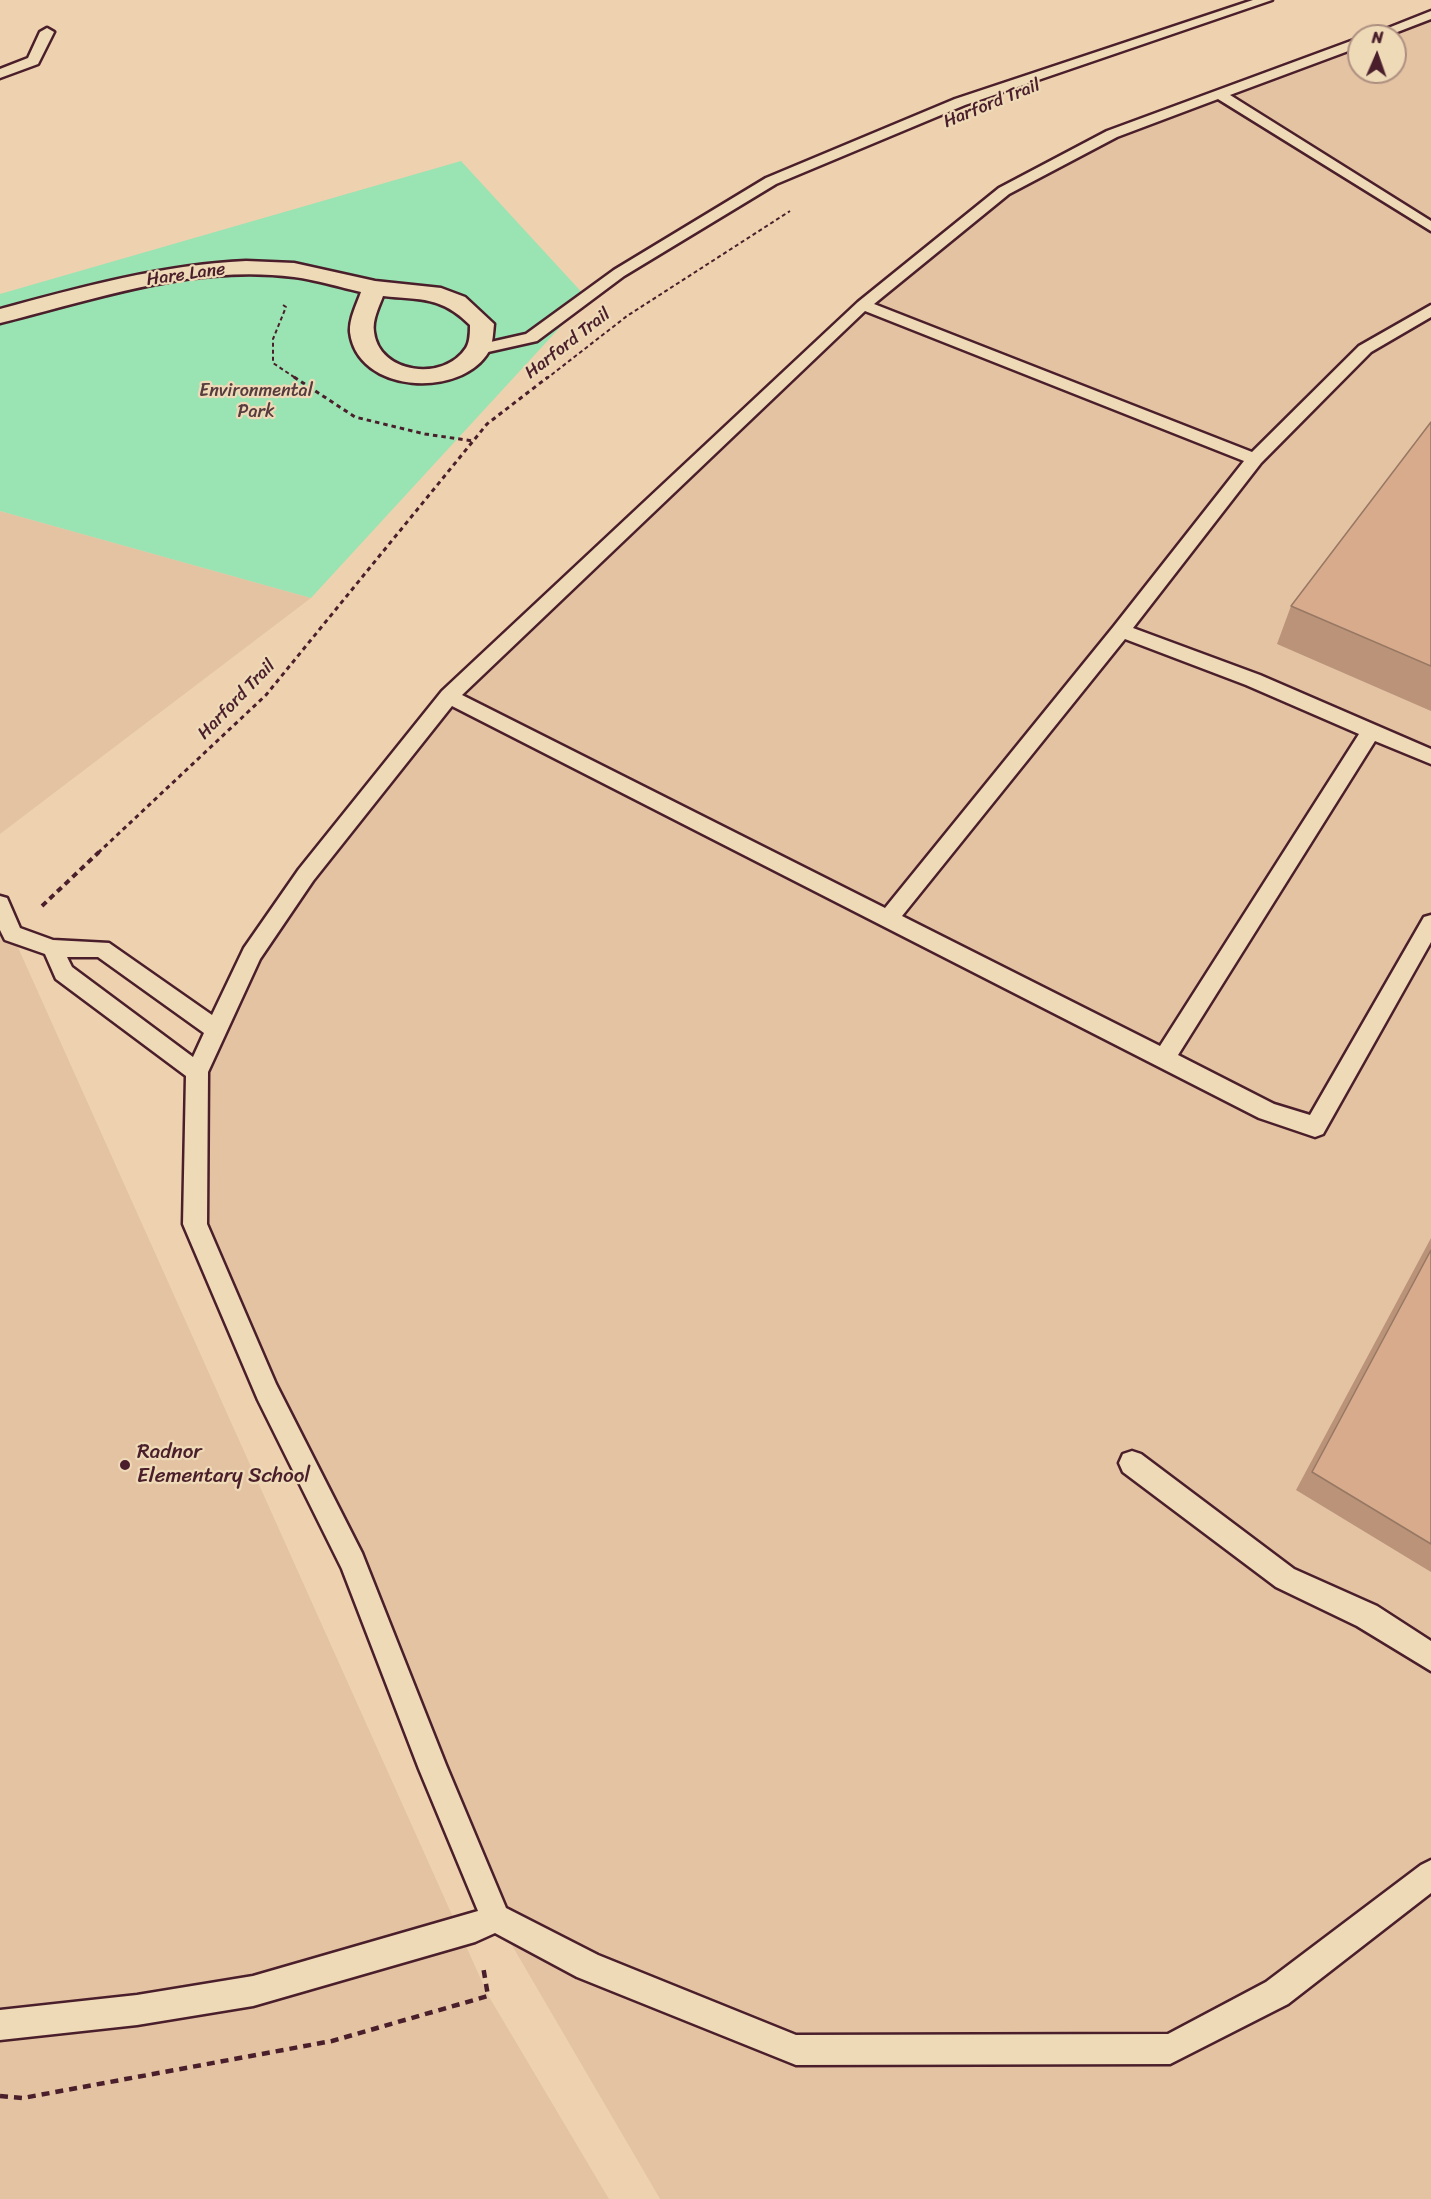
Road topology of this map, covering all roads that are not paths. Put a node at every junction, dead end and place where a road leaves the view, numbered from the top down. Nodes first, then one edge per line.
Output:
1 (1266, 0) edge
2 (1431, 15) edge
3 (1407, 24) edge
4 (47, 32) dead end
5 (1347, 46) edge
6 (0, 74) edge
7 (1219, 94) junction
8 (1431, 227) edge
9 (374, 288) junction
10 (863, 305) junction
11 (1431, 310) edge
12 (0, 316) edge
13 (479, 349) junction
14 (1255, 459) junction
15 (1121, 631) junction
16 (449, 696) junction
17 (1371, 731) junction
18 (1431, 757) edge
19 (0, 904) edge
20 (888, 919) junction
21 (1431, 923) edge
22 (6, 938) edge
23 (53, 948) junction
24 (216, 1030) junction
25 (1164, 1059) junction
26 (197, 1072) junction
27 (1132, 1462) dead end
28 (1431, 1657) edge
29 (1431, 1875) edge
30 (485, 1923) junction
31 (0, 2025) edge

1 - 13 lane
2 - 3 lane
4 - 6 lane
5 - 7 lane
7 - 8 lane
7 - 10 lane
9 - 12 street, Hare Lane
9 - 13 street, Hare Lane
9 - 13 street
10 - 14 lane
10 - 16 lane
11 - 14 lane
14 - 15 lane
15 - 17 lane
15 - 20 lane
16 - 20 lane
16 - 24 lane
17 - 18 lane
17 - 25 lane
19 - 22 lane
20 - 25 lane
21 - 25 lane
22 - 23 lane
23 - 24 lane
23 - 26 lane
24 - 26 lane
26 - 30 lane
27 - 28 lane
29 - 30 lane
30 - 31 lane

